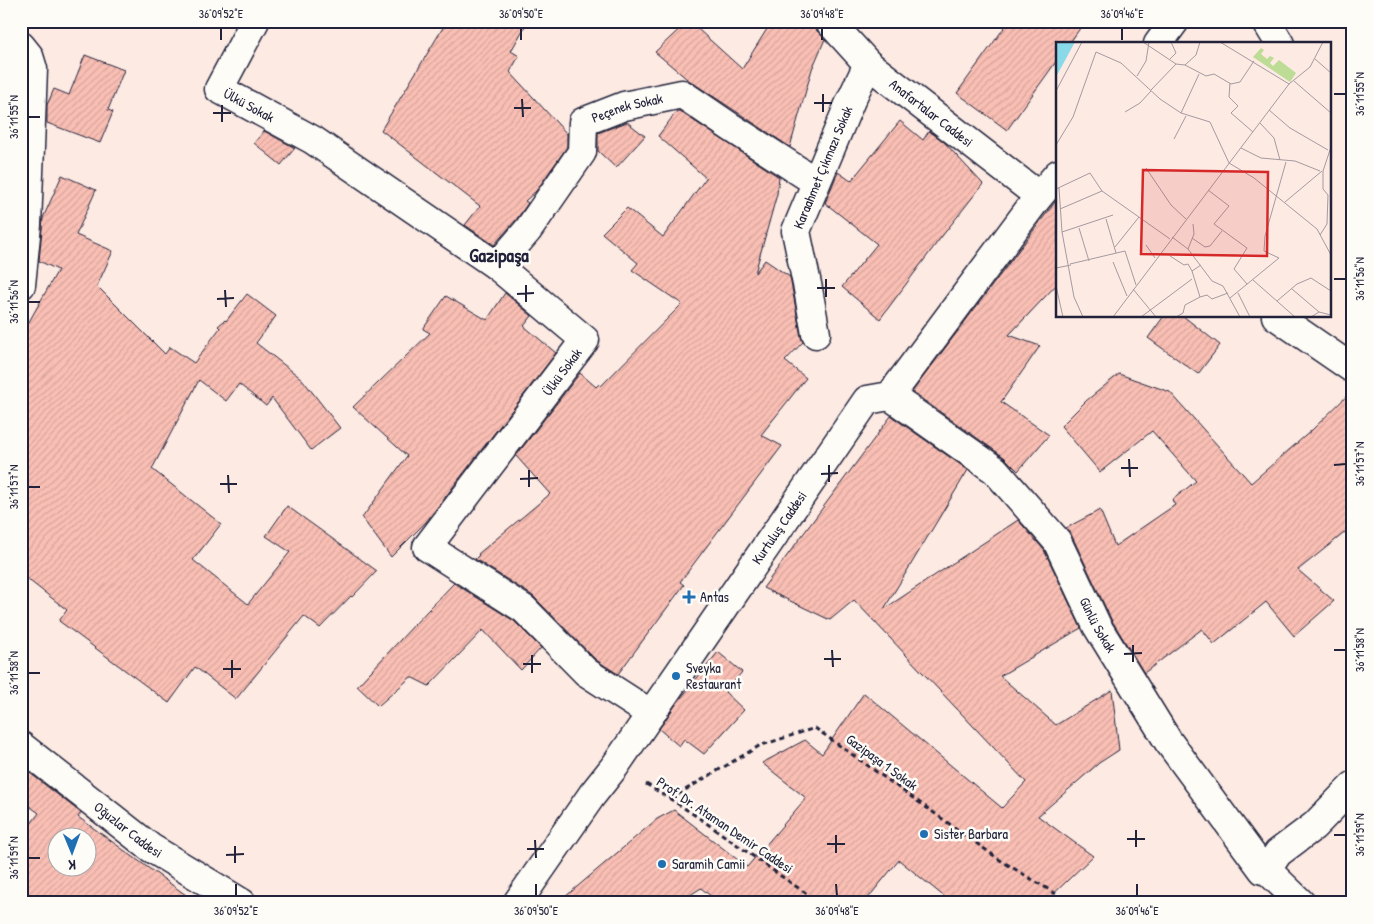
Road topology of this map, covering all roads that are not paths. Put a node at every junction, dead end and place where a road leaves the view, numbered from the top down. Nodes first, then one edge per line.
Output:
1 (255, 21) edge
2 (829, 21) edge
3 (1175, 21) edge
4 (1266, 21) edge
5 (1159, 42) edge
6 (1279, 42) edge
7 (21, 46) edge
8 (868, 64) junction
9 (1056, 176) edge
10 (816, 182) junction
11 (1039, 196) junction
12 (497, 266) junction
13 (21, 285) edge
14 (1279, 318) edge
15 (816, 334) dead end
16 (1353, 369) edge
17 (890, 396) junction
18 (651, 714) junction
19 (21, 746) edge
20 (1353, 786) edge
21 (1267, 870) junction
22 (242, 903) edge
23 (517, 903) edge
24 (1301, 903) edge

1 - 12 street, Ülkü Sokak
2 - 8 street, Anafartalar Caddesi
3 - 5 street
4 - 6 street
7 - 13 street
8 - 10 street, Karaahmet Çıkmazı Sokak
8 - 11 street, Anafartalar Caddesi
9 - 11 street
10 - 12 street, Peçenek Sokak
10 - 15 street, Karaahmet Çıkmazı Sokak
11 - 17 street
12 - 18 street, Ülkü Sokak
14 - 16 street
17 - 18 street, Kurtuluş Caddesi
17 - 21 street, Günlü Sokak
18 - 23 street, Kurtuluş Caddesi
19 - 22 street, Oğuzlar Caddesi
20 - 21 street
21 - 24 street, Günlü Sokak

